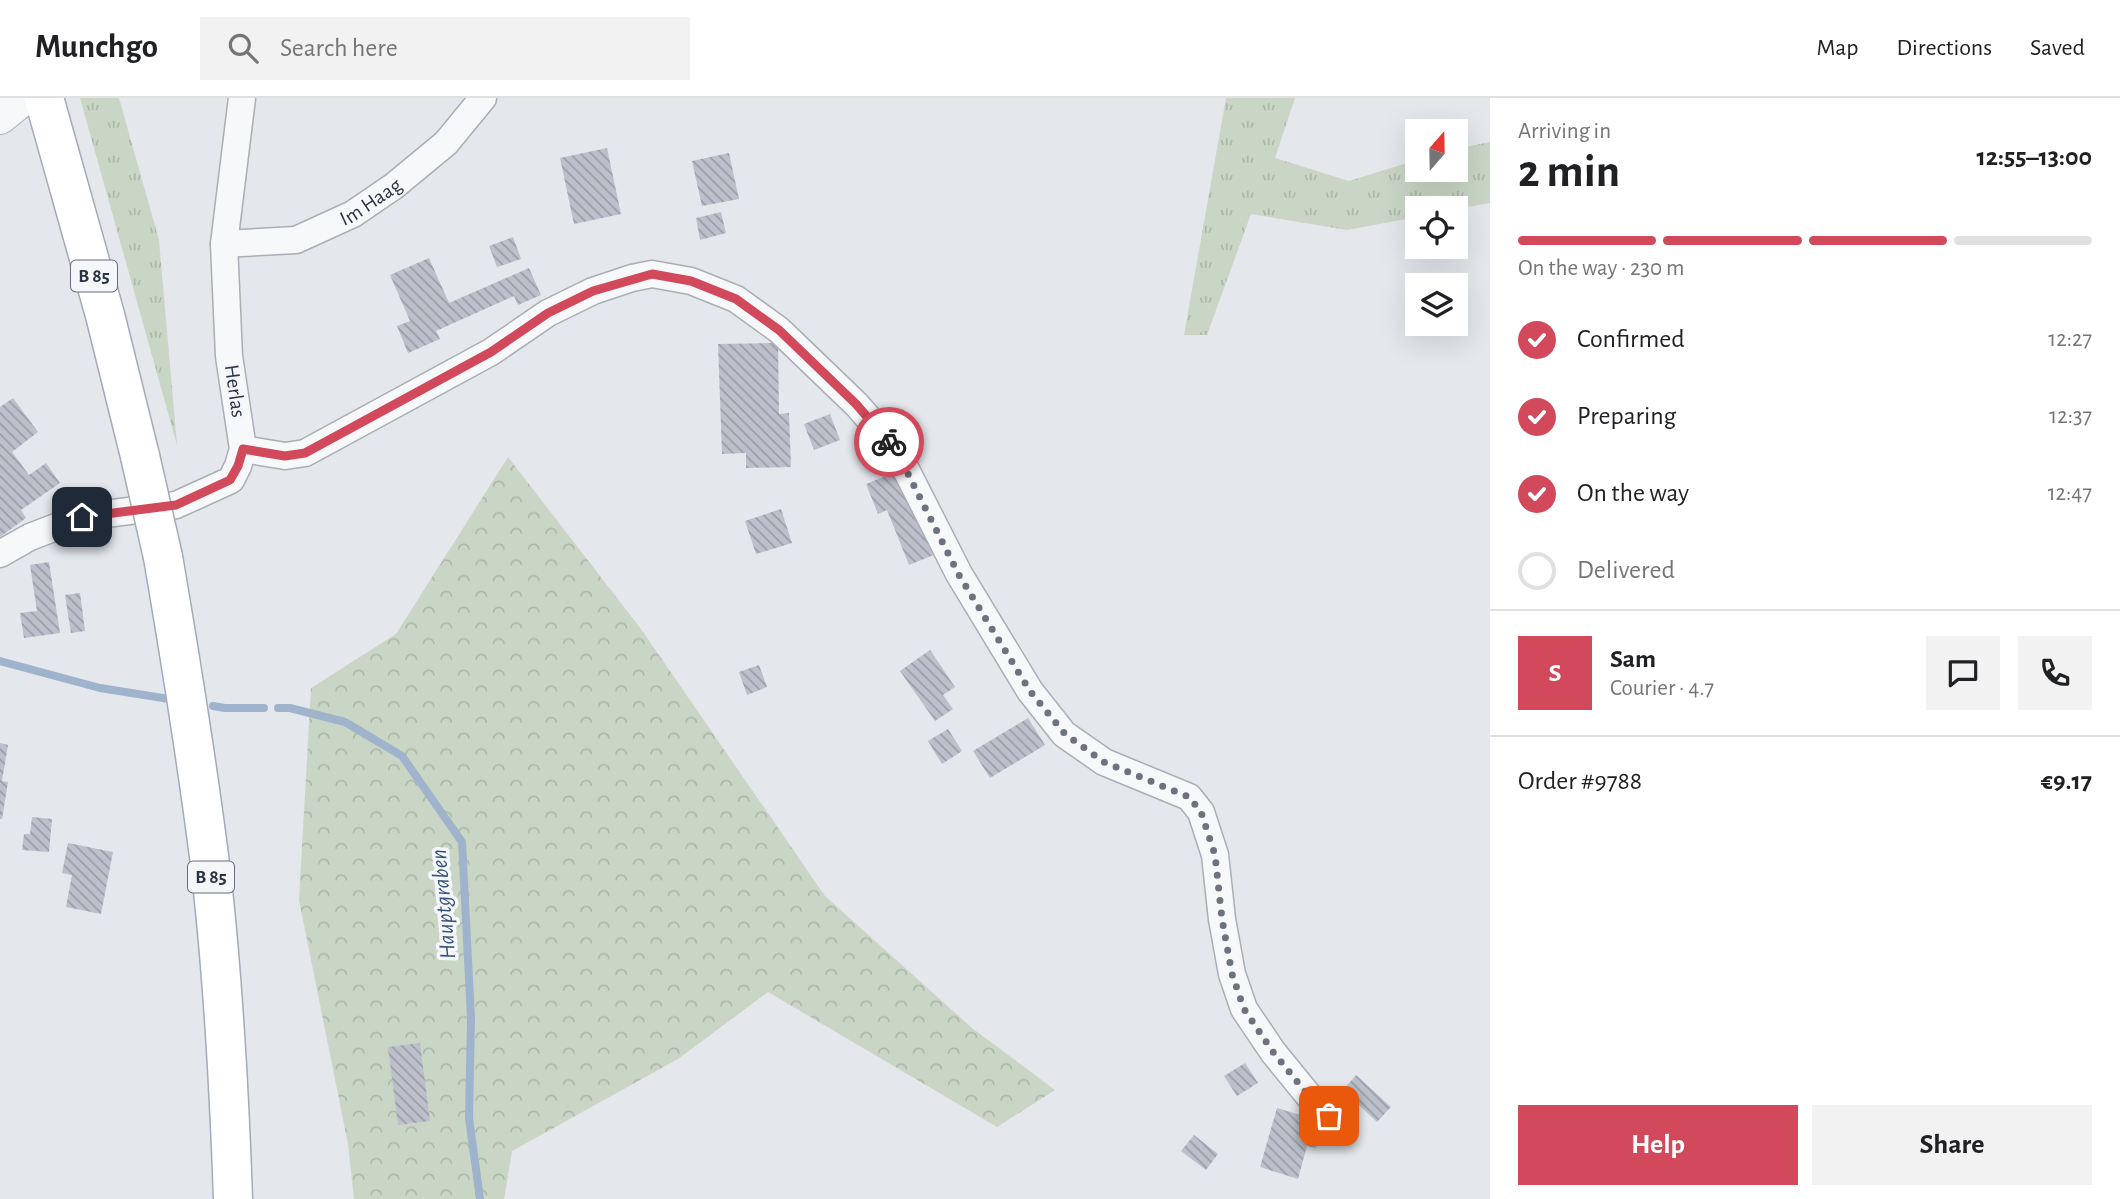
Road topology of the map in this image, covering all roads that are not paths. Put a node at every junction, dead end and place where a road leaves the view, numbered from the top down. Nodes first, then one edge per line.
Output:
1 (25, 98) edge
2 (44, 98) edge
3 (242, 98) edge
4 (483, 98) edge
5 (0, 118) edge
6 (224, 244) junction
7 (243, 449) junction
8 (0, 554) edge
9 (1340, 1127) dead end
10 (233, 1199) edge

1 - 5 street
2 - 10 main road, B 85, bridge
3 - 6 street, Herlas
4 - 6 street, Im Haag
6 - 7 street, Herlas
7 - 8 street
7 - 9 street

